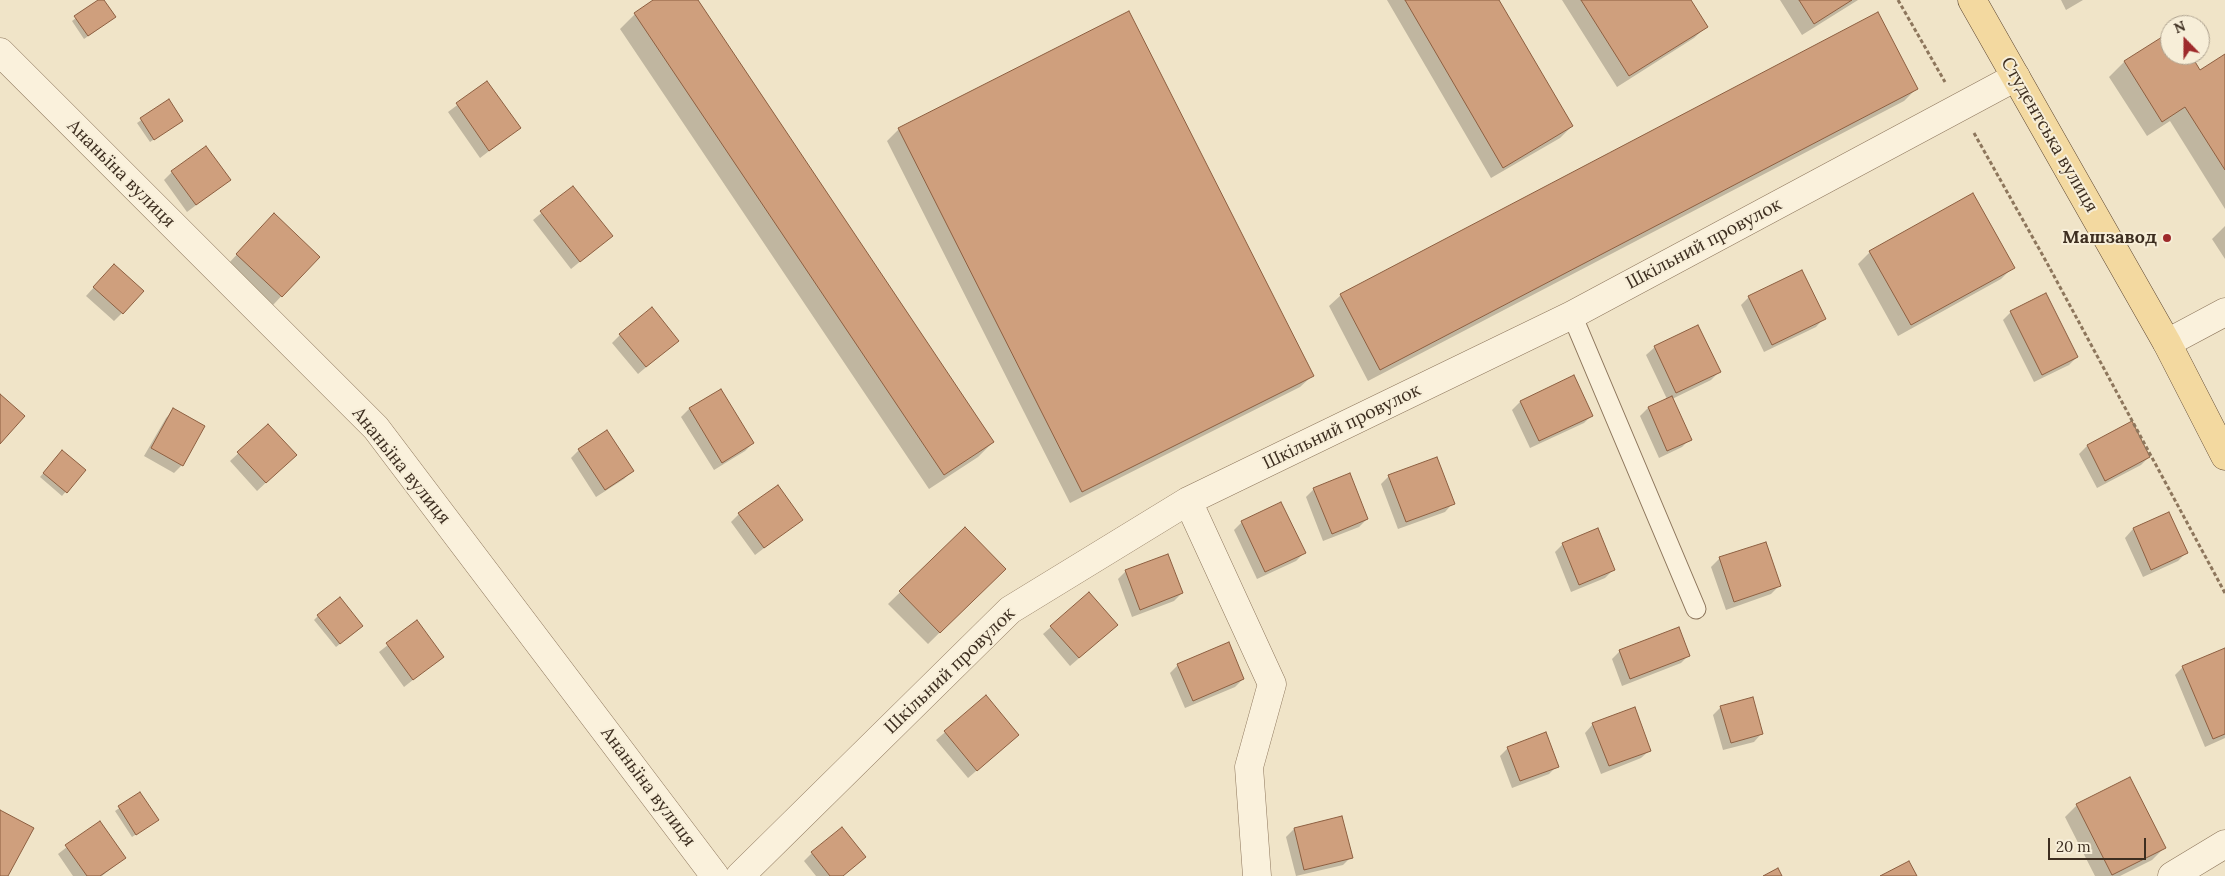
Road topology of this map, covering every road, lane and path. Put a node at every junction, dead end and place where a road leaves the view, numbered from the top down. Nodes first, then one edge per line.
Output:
1 (1898, 0) edge
2 (1972, 0) edge
3 (0, 52) edge
4 (2016, 77) junction
5 (1959, 107) junction
6 (2225, 312) edge
7 (1572, 315) junction
8 (2167, 343) junction
9 (2225, 456) edge
10 (1188, 501) junction
11 (2225, 593) edge
12 (1696, 609) dead end
13 (2225, 844) edge
14 (715, 876) edge
15 (740, 876) edge
16 (1258, 876) edge
17 (2172, 876) edge

1 - 5 path
2 - 4 main road, Студентська вулиця
3 - 14 street, Ананьїна вулиця
4 - 5 street, Шкільний провулок
4 - 8 main road, Студентська вулиця
5 - 7 street, Шкільний провулок
5 - 11 path
6 - 8 street
7 - 10 street, Шкільний провулок
7 - 12 lane
8 - 9 main road, Студентська вулиця
10 - 15 street, Шкільний провулок
10 - 16 street
13 - 17 street

